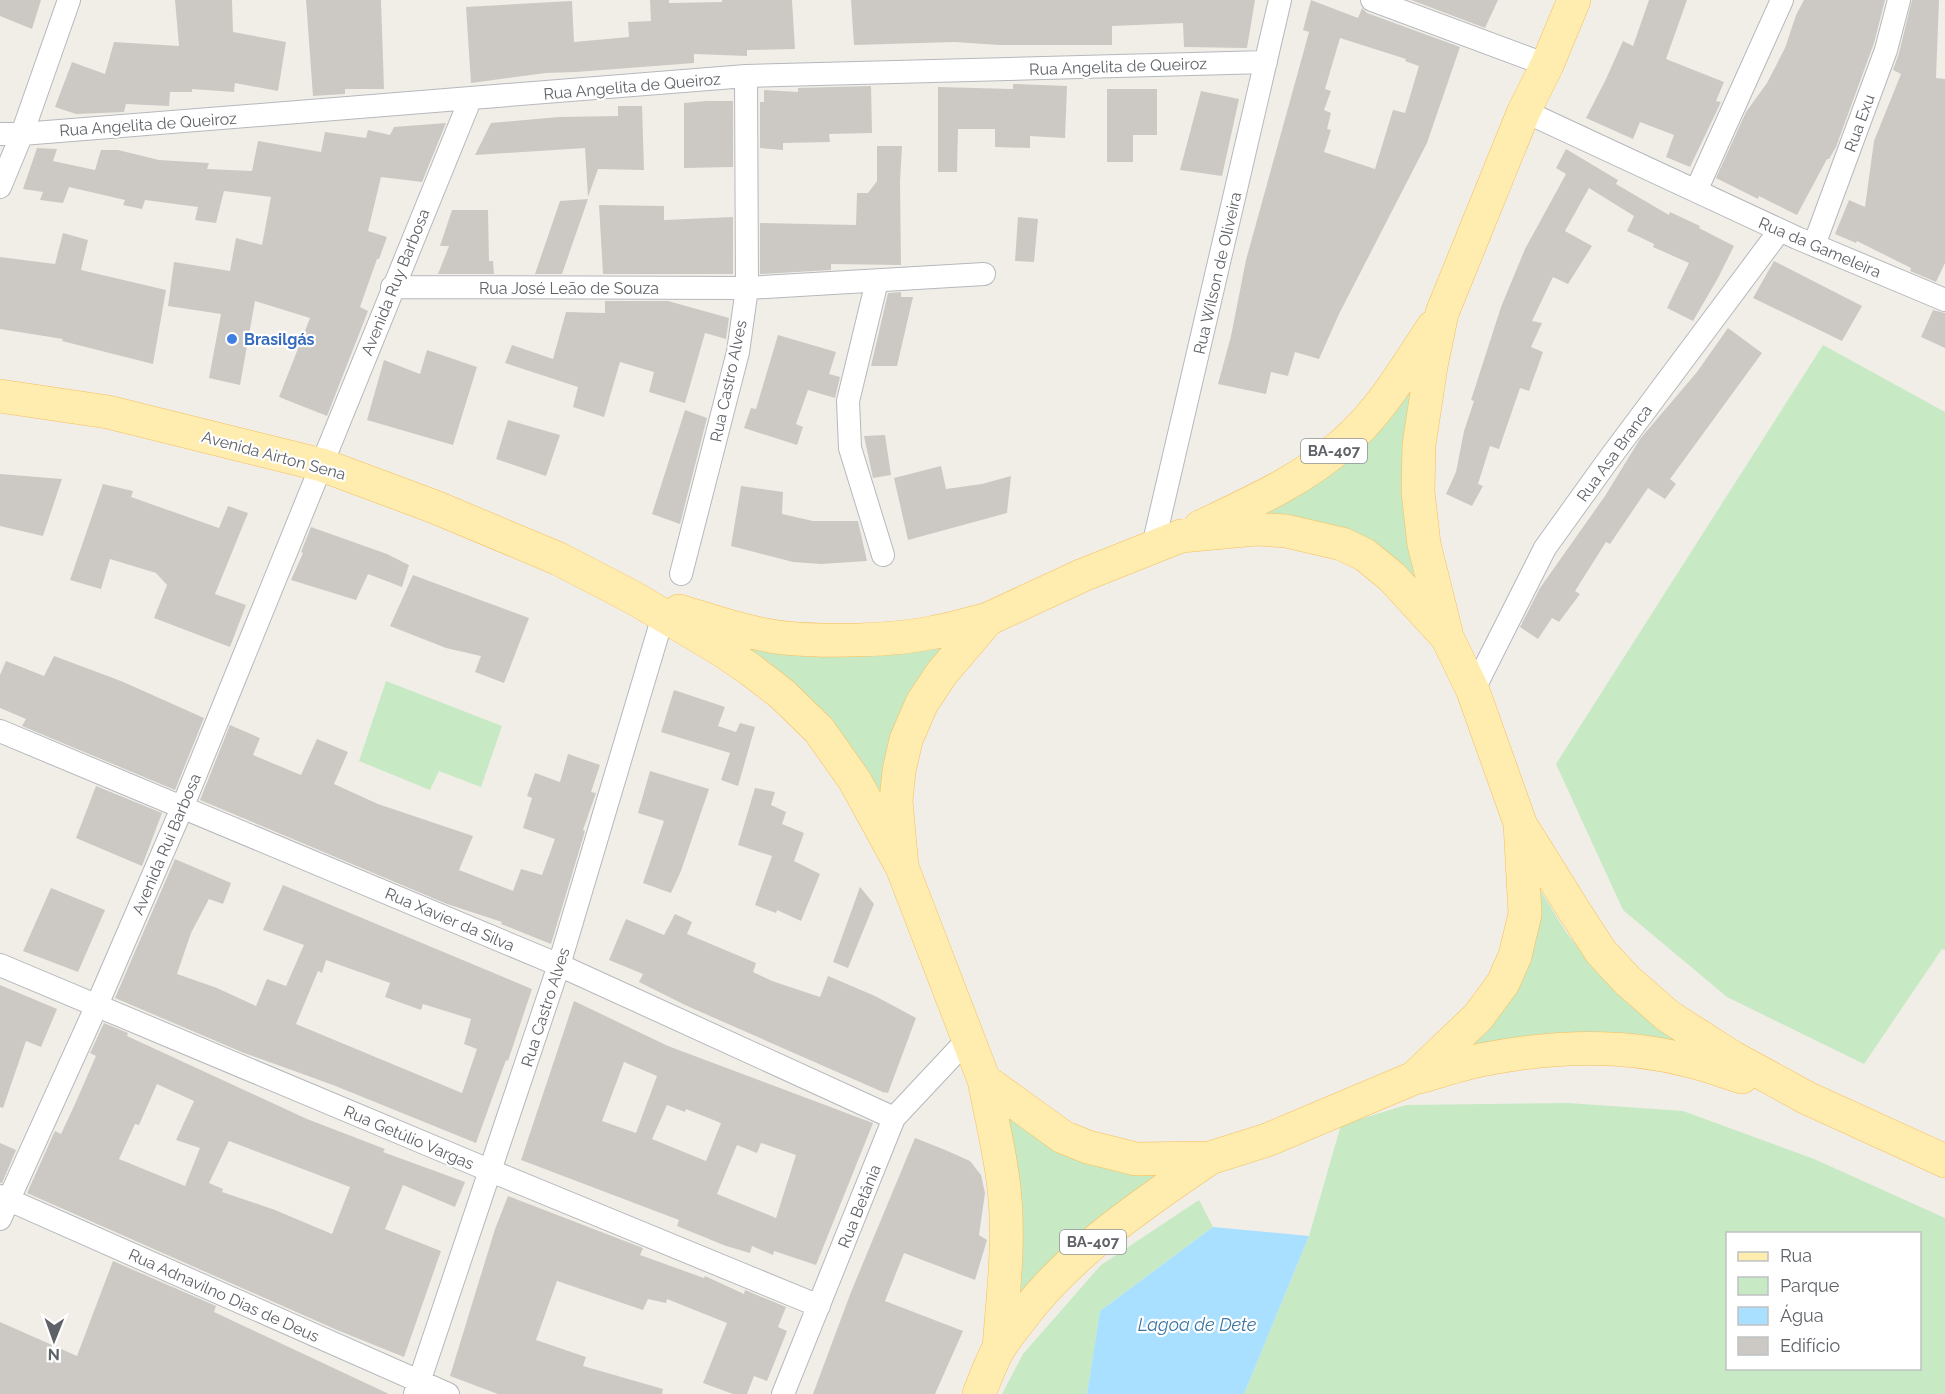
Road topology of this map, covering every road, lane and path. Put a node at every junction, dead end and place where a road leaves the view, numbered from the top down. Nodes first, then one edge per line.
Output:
1 (69, 0) edge
2 (1280, 0) edge
3 (1372, 0) edge
4 (1574, 0) edge
5 (1782, 0) edge
6 (1899, 0) edge
7 (1266, 62) junction
8 (1547, 65) junction
9 (746, 76) junction
10 (470, 100) junction
11 (1524, 111) junction
12 (11, 134) edge
13 (0, 187) edge
14 (1696, 191) junction
15 (1780, 230) junction
16 (1814, 245) junction
17 (984, 274) dead end
18 (877, 280) junction
19 (392, 287) junction
20 (747, 288) junction
21 (1945, 300) edge
22 (1442, 313) junction
23 (0, 396) edge
24 (322, 465) junction
25 (1167, 541) junction
26 (884, 555) dead end
27 (681, 574) dead end
28 (634, 598) junction
29 (663, 616) junction
30 (988, 619) junction
31 (1447, 638) junction
32 (1473, 691) junction
33 (0, 731) edge
34 (182, 808) junction
35 (1520, 824) junction
36 (902, 867) junction
37 (0, 965) edge
38 (559, 965) junction
39 (97, 1005) junction
40 (968, 1039) junction
41 (1414, 1078) junction
42 (984, 1080) junction
43 (1807, 1098) junction
44 (894, 1118) junction
45 (1209, 1158) junction
46 (1945, 1161) edge
47 (491, 1171) junction
48 (3, 1205) edge
49 (819, 1306) junction
50 (999, 1348) junction
51 (417, 1388) edge
52 (448, 1394) edge
53 (783, 1394) edge
54 (979, 1394) edge

1 - 12 street
2 - 7 street, Rua Wilson de Oliveira
3 - 8 street
4 - 8 main road, BA-407
5 - 14 street
6 - 16 street, Rua Exu
7 - 9 street, Rua Angelita de Queiroz
7 - 25 street, Rua Wilson de Oliveira
8 - 11 main road, BA-407
9 - 10 street, Rua Angelita de Queiroz
9 - 20 street, Rua Castro Alves
10 - 12 street, Rua Angelita de Queiroz
10 - 19 street, Avenida Ruy Barbosa
11 - 14 street, Rua da Gameleira
11 - 22 main road, BA-407
12 - 13 street
14 - 15 street, Rua da Gameleira
15 - 16 street, Rua da Gameleira
15 - 32 street, Rua Asa Branca
16 - 21 street, Rua da Gameleira
17 - 18 street, Rua José Leão de Souza
18 - 20 street, Rua José Leão de Souza
18 - 26 street
19 - 20 street, Rua José Leão de Souza
19 - 24 street, Avenida Ruy Barbosa
20 - 27 street, Rua Castro Alves
22 - 25 main road, BA-407
22 - 31 main road, BA-407
23 - 24 main road, Avenida Airton Sena
24 - 28 main road, Avenida Airton Sena
24 - 34 street, Avenida Rui Barbosa
25 - 30 main road
25 - 31 main road
28 - 29 main road
28 - 30 main road
29 - 36 main road
29 - 38 street, Rua Castro Alves
30 - 36 main road
31 - 32 main road
32 - 35 main road
33 - 34 street, Rua Xavier da Silva
34 - 38 street, Rua Xavier da Silva
34 - 39 street, Avenida Rui Barbosa
35 - 41 main road
35 - 43 main road
36 - 40 main road
37 - 39 street, Rua Getúlio Vargas
38 - 44 street, Rua Xavier da Silva
38 - 47 street, Rua Castro Alves
39 - 47 street, Rua Getúlio Vargas
39 - 48 street, Avenida Rui Barbosa
40 - 42 main road
40 - 44 street, Rua Betânia
41 - 43 main road
41 - 45 main road
42 - 45 main road
42 - 50 main road, BA-407
43 - 46 main road
44 - 49 street, Rua Betânia
45 - 50 main road, BA-407
47 - 49 street, Rua Getúlio Vargas
47 - 51 street, Rua Castro Alves
48 - 51 street, Rua Adnavilno Dias de Deus
49 - 53 street, Rua Betânia
50 - 54 main road, BA-407
51 - 52 street, Rua Adnavilno Dias de Deus

